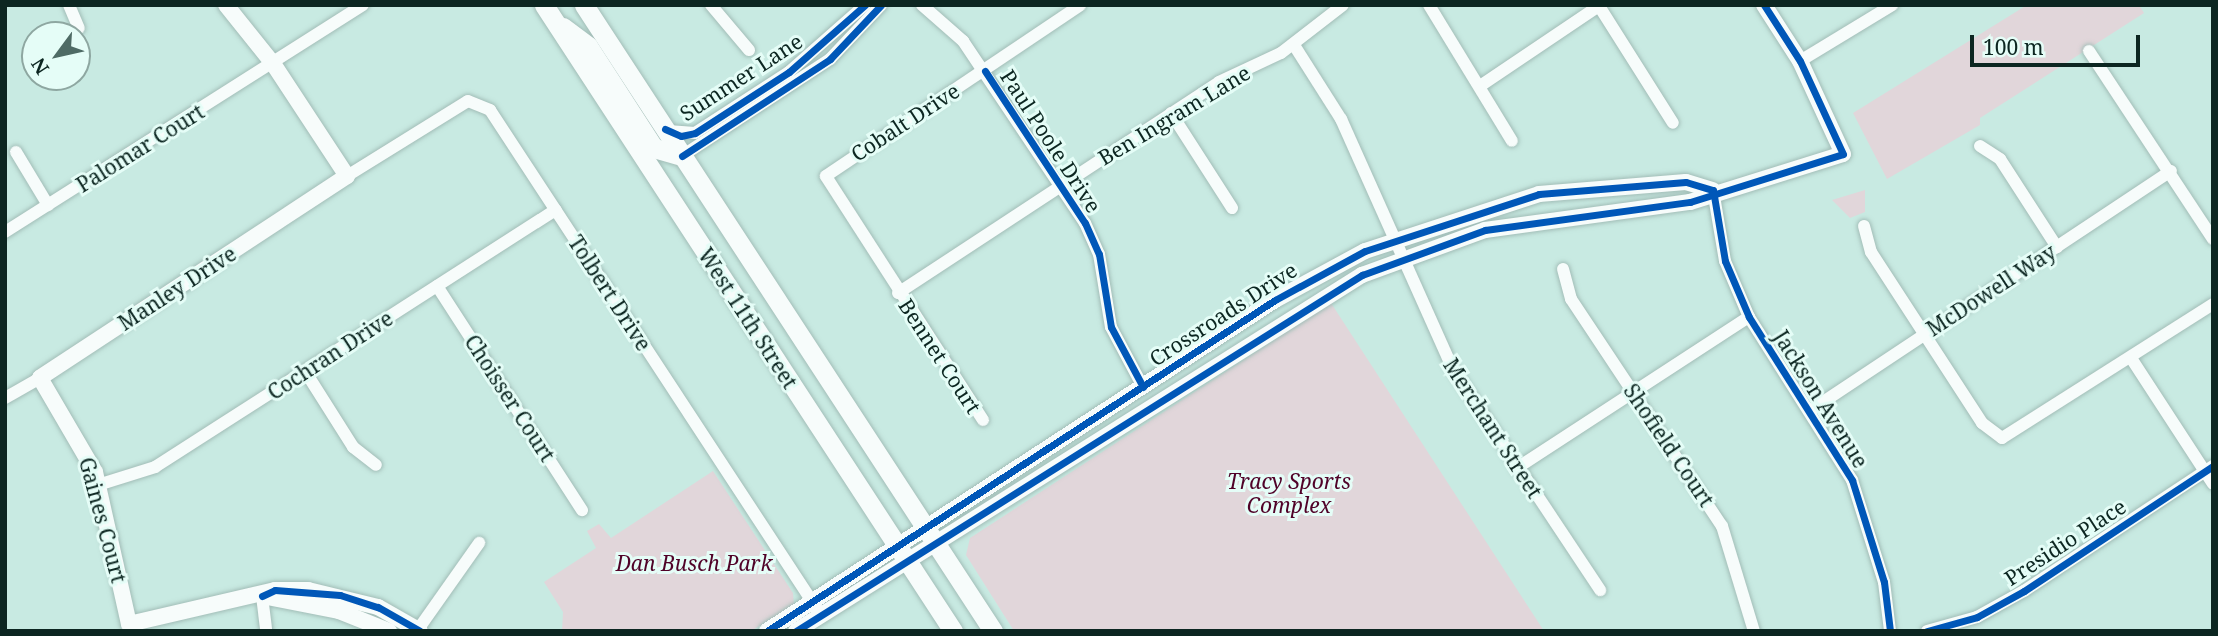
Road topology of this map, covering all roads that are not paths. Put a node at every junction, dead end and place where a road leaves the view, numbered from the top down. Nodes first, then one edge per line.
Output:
1 (226, 5) edge
2 (363, 5) edge
3 (544, 5) edge
4 (584, 5) edge
5 (711, 5) edge
6 (864, 5) edge
7 (881, 5) edge
8 (922, 5) edge
9 (1080, 5) edge
10 (1343, 5) edge
11 (1429, 5) edge
12 (1764, 5) edge
13 (1892, 5) edge
14 (1600, 6) edge
15 (556, 23) junction
16 (1294, 45) junction
17 (749, 50) dead end
18 (2089, 51) dead end
19 (1800, 61) junction
20 (274, 65) junction
21 (985, 71) junction
22 (1483, 84) junction
23 (1171, 113) junction
24 (1672, 123) dead end
25 (665, 129) junction
26 (1512, 141) dead end
27 (1980, 146) dead end
28 (16, 152) dead end
29 (682, 156) junction
30 (2171, 171) junction
31 (348, 176) junction
32 (826, 176) joint
33 (1060, 185) junction
34 (1713, 190) junction
35 (48, 205) junction
36 (1232, 208) dead end
37 (556, 210) junction
38 (1864, 226) dead end
39 (5, 232) edge
40 (1393, 239) junction
41 (2213, 239) edge
42 (2057, 247) junction
43 (1401, 258) junction
44 (1563, 269) dead end
45 (437, 286) junction
46 (898, 293) junction
47 (2213, 304) edge
48 (1749, 317) junction
49 (1925, 333) junction
50 (2131, 358) junction
51 (305, 371) junction
52 (40, 378) junction
53 (1143, 387) junction
54 (1632, 393) junction
55 (5, 398) edge
56 (1811, 410) junction
57 (982, 420) dead end
58 (376, 465) dead end
59 (1517, 468) junction
60 (2209, 469) edge
61 (2213, 484) edge
62 (98, 485) junction
63 (582, 510) dead end
64 (925, 527) junction
65 (479, 542) dead end
66 (936, 544) junction
67 (903, 554) junction
68 (1600, 590) dead end
69 (262, 596) junction
70 (817, 610) junction
71 (130, 628) edge
72 (418, 630) edge
73 (266, 631) edge
74 (389, 631) edge
75 (767, 631) edge
76 (796, 631) edge
77 (953, 631) edge
78 (993, 631) edge
79 (1754, 631) edge
80 (1890, 631) edge
81 (1927, 631) edge

1 - 20 street
2 - 20 street, Palomar Court
3 - 15 main road, West 11th Street
4 - 25 main road, West 11th Street
5 - 17 street
6 - 25 street, Summer Lane
7 - 29 street, Summer Lane
8 - 21 street, Paul Poole Drive
9 - 21 street, Cobalt Drive
10 - 16 street, Ben Ingram Lane
11 - 22 street
12 - 19 street
13 - 19 street
14 - 22 street
14 - 24 street
15 - 29 main road
15 - 67 main road, West 11th Street
16 - 23 street, Ben Ingram Lane
16 - 40 street, Merchant Street
18 - 30 street
19 - 34 street, Crossroads Drive
20 - 31 street
20 - 35 street, Palomar Court
21 - 32 street, Cobalt Drive
21 - 33 street, Paul Poole Drive
22 - 26 street
23 - 33 street, Ben Ingram Lane
23 - 36 street
25 - 29 main road, West 11th Street
27 - 42 street
28 - 35 street
29 - 64 main road, West 11th Street
30 - 41 street
30 - 42 street, McDowell Way
31 - 37 street, Tolbert Drive
31 - 52 street, Manley Drive
32 - 46 street, Bennet Court
33 - 46 street, Ben Ingram Lane
33 - 53 street, Paul Poole Drive
34 - 40 street, Crossroads Drive
34 - 43 street, Crossroads Drive
34 - 48 street, Jackson Avenue
35 - 39 street, Palomar Court
37 - 45 street, Cochran Drive
37 - 70 street, Tolbert Drive
38 - 49 street
40 - 43 street, Merchant Street
40 - 53 street, Crossroads Drive
42 - 49 street, McDowell Way
43 - 59 street, Merchant Street
43 - 66 street, Crossroads Drive
44 - 54 street, Shofield Court
45 - 51 street, Cochran Drive
45 - 63 street, Choisser Court
46 - 57 street, Bennet Court
47 - 50 street
48 - 54 street
48 - 56 street, Jackson Avenue
49 - 50 street
49 - 56 street, McDowell Way
50 - 60 street
51 - 58 street
51 - 62 street, Cochran Drive
52 - 55 street, Manley Drive
52 - 62 street, Gaines Court
53 - 64 street, Crossroads Drive
54 - 59 street
54 - 79 street, Shofield Court
56 - 80 street, Jackson Avenue
59 - 68 street, Merchant Street
60 - 61 street
60 - 81 street, Presidio Place
62 - 71 street, Gaines Court
64 - 66 main road, West 11th Street
64 - 67 street, Crossroads Drive
65 - 72 street
66 - 67 street, Crossroads Drive
66 - 78 main road, West 11th Street
67 - 70 street, Crossroads Drive
67 - 77 main road, West 11th Street
69 - 71 street
69 - 72 street
69 - 73 street
69 - 74 street
70 - 75 street, Crossroads Drive
70 - 76 street, Crossroads Drive

